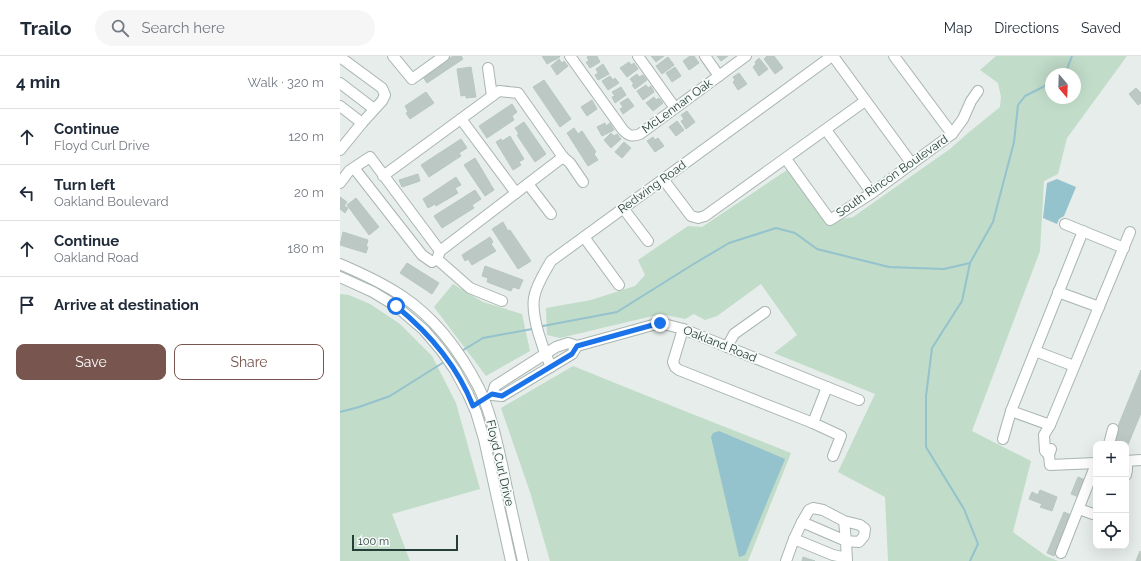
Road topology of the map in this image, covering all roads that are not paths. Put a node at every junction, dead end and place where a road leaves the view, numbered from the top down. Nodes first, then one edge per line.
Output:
1 (393, 56) edge
2 (444, 56) edge
3 (570, 56) edge
4 (638, 56) edge
5 (705, 56) edge
6 (746, 56) edge
7 (833, 56) edge
8 (894, 56) edge
9 (340, 57) edge
10 (488, 68) dead end
11 (719, 76) junction
12 (340, 83) edge
13 (978, 91) dead end
14 (492, 96) junction
15 (865, 101) junction
16 (340, 106) edge
17 (675, 108) junction
18 (374, 109) junction
19 (461, 119) junction
20 (362, 123) junction
21 (826, 130) junction
22 (952, 134) junction
23 (340, 150) edge
24 (563, 157) junction
25 (786, 159) junction
26 (912, 164) junction
27 (354, 168) junction
28 (383, 176) junction
29 (663, 179) junction
30 (583, 182) dead end
31 (340, 183) edge
32 (528, 184) junction
33 (516, 193) junction
34 (872, 193) junction
35 (623, 208) junction
36 (551, 214) dead end
37 (1065, 224) dead end
38 (1083, 231) junction
39 (1130, 232) dead end
40 (584, 237) junction
41 (648, 241) dead end
42 (1124, 248) junction
43 (439, 255) junction
44 (340, 264) edge
45 (340, 277) edge
46 (619, 285) dead end
47 (1058, 292) junction
48 (502, 301) dead end
49 (1099, 307) junction
50 (765, 312) dead end
51 (683, 329) junction
52 (577, 346) junction
53 (727, 347) junction
54 (1035, 351) junction
55 (544, 354) junction
56 (1074, 366) junction
57 (551, 367) junction
58 (827, 387) junction
59 (488, 397) junction
60 (859, 400) dead end
61 (473, 406) junction
62 (1011, 411) junction
63 (813, 423) junction
64 (1049, 427) junction
65 (1113, 430) dead end
66 (1002, 439) dead end
67 (1110, 441) edge
68 (833, 456) dead end
69 (1141, 460) edge
70 (1129, 461) edge
71 (1093, 464) edge
72 (1093, 472) edge
73 (1079, 509) junction
74 (1093, 514) dead end
75 (844, 521) junction
76 (802, 522) junction
77 (794, 540) junction
78 (846, 541) junction
79 (1061, 553) dead end
80 (847, 559) edge
81 (510, 561) edge
82 (523, 561) edge
83 (786, 561) edge

1 - 2 street
3 - 17 street, McLennan Oak
4 - 17 street
5 - 11 street
6 - 11 street, McLennan Oak
7 - 15 street
7 - 29 street, Redwing Road
8 - 22 street
9 - 18 street
10 - 14 street
11 - 17 street, McLennan Oak
12 - 18 street
13 - 22 street, South Rincon Boulevard
14 - 19 street
14 - 24 street
15 - 21 street
15 - 26 street
16 - 20 street
18 - 20 street
19 - 28 street
19 - 33 street
20 - 23 street
21 - 25 street
21 - 34 street
22 - 26 street, South Rincon Boulevard
24 - 30 street
24 - 32 street
25 - 29 street
25 - 34 street, South Rincon Boulevard
26 - 34 street, South Rincon Boulevard
27 - 28 street
27 - 31 street
27 - 43 street
28 - 43 street
29 - 35 street, Redwing Road
32 - 33 street
32 - 36 street
33 - 43 street
35 - 40 street, Redwing Road
35 - 41 street
37 - 38 street
38 - 42 street
38 - 47 street
39 - 42 street
40 - 46 street
40 - 55 street, Redwing Road
42 - 49 street
43 - 48 street
44 - 59 street, Floyd Curl Drive
45 - 61 street, Floyd Curl Drive
47 - 49 street
47 - 54 street
49 - 56 street
50 - 53 street
51 - 52 street, Oakland Road
51 - 53 street, Oakland Road
51 - 63 street
52 - 55 street, Oakland Road
52 - 57 street, Oakland Road
53 - 58 street, Oakland Road
54 - 56 street
54 - 62 street
55 - 57 street, Redwing Road
55 - 59 street, Oakland Road
56 - 64 street
57 - 59 street, Oakland Road
58 - 60 street, Oakland Road
58 - 63 street
59 - 61 street
59 - 82 street, Floyd Curl Drive
61 - 81 street, Floyd Curl Drive
62 - 64 street
62 - 66 street
63 - 68 street
64 - 71 street
65 - 67 street
69 - 70 street
72 - 73 street
73 - 74 street
73 - 79 street
75 - 76 street
75 - 78 street
75 - 78 street
76 - 77 street
76 - 78 street
77 - 80 street
77 - 83 street
78 - 80 street

